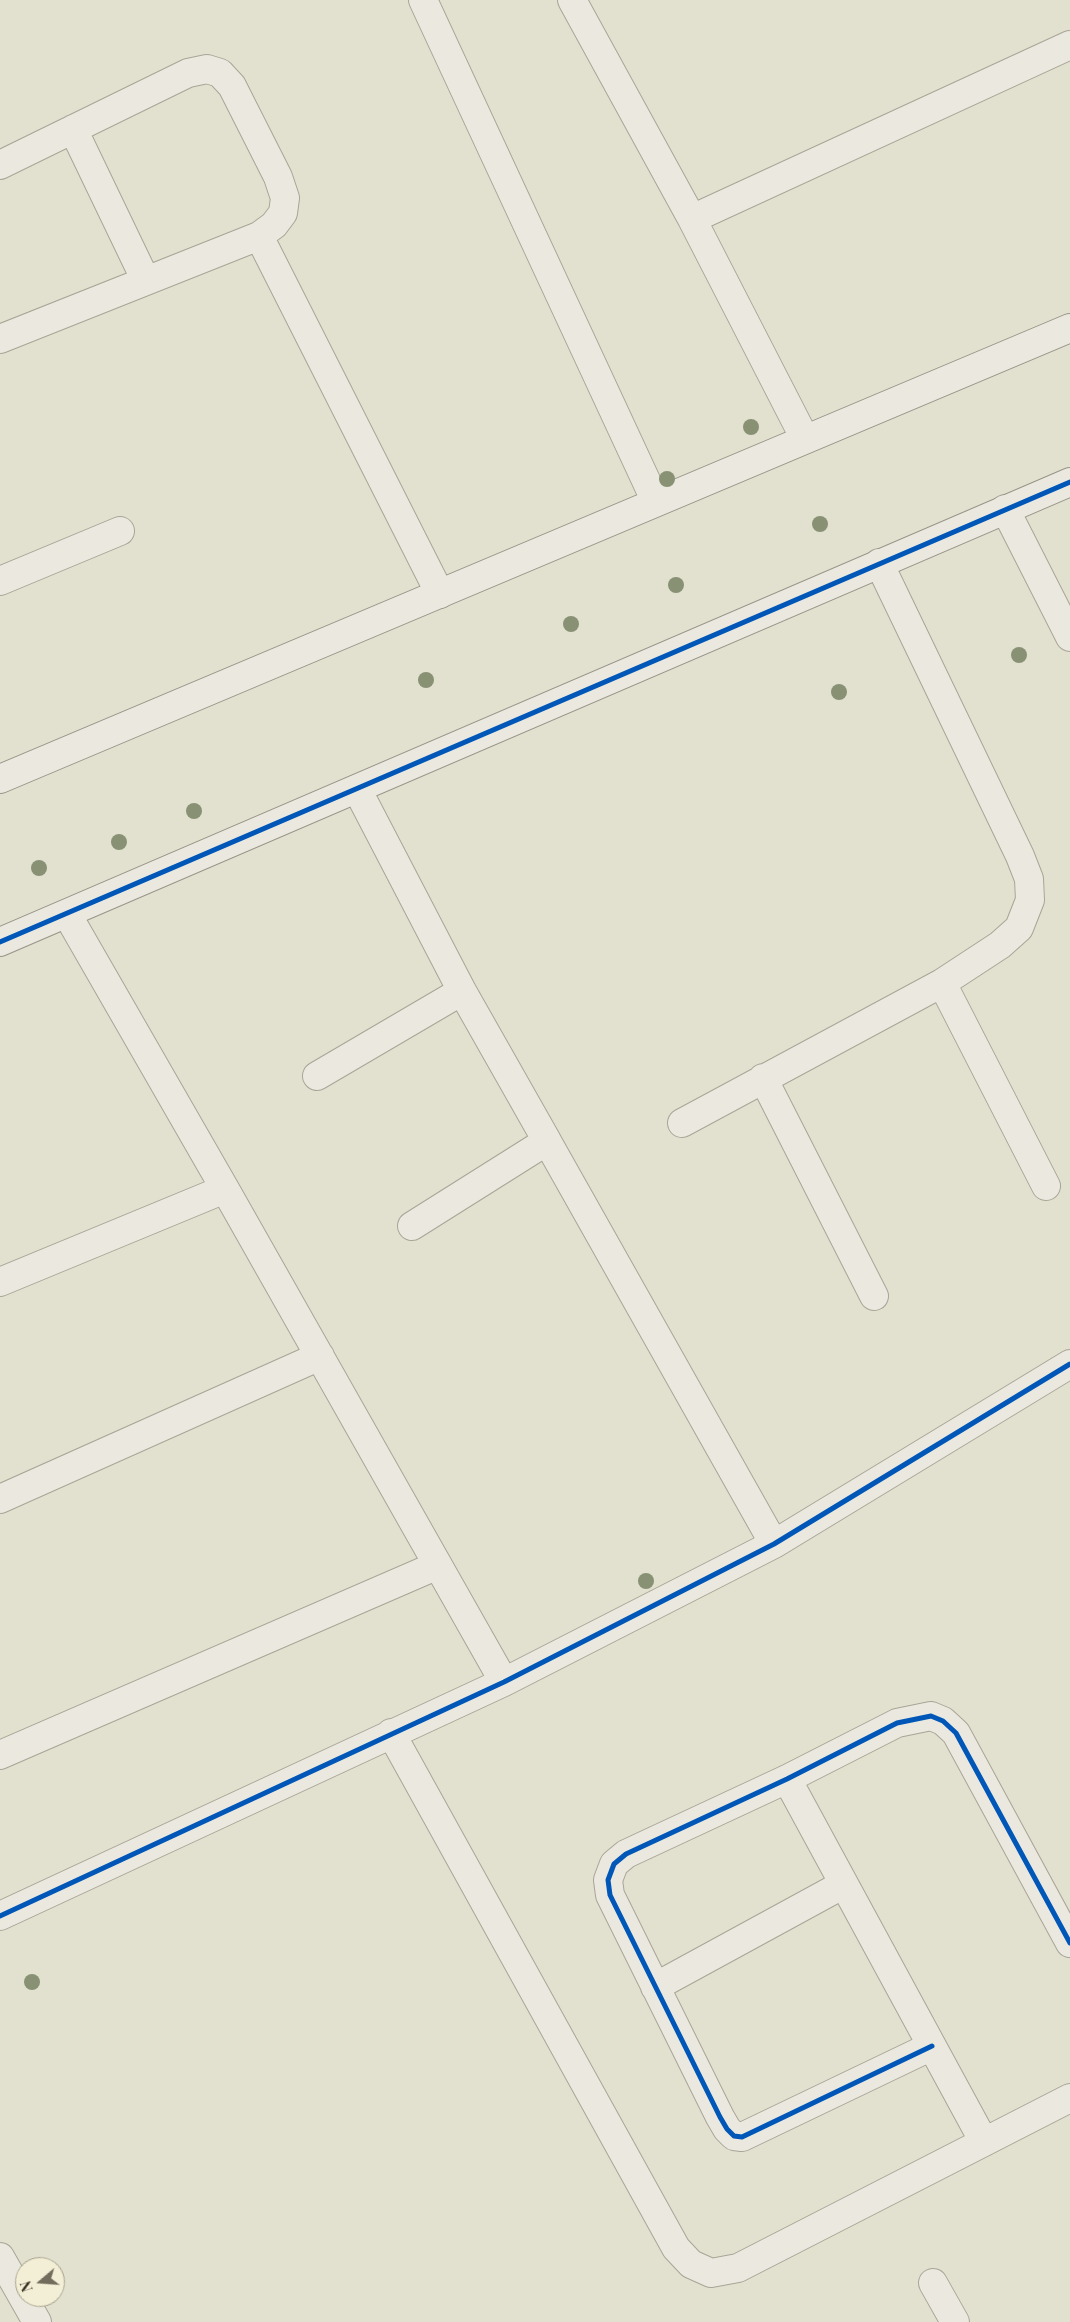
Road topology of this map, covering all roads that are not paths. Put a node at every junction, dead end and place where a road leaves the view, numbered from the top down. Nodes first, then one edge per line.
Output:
1 (423, 0) edge
2 (573, 0) edge
3 (1070, 45) edge
4 (73, 129) junction
5 (0, 165) edge
6 (692, 219) junction
7 (259, 236) junction
8 (146, 281) junction
9 (1070, 328) edge
10 (0, 339) edge
11 (805, 439) junction
12 (1070, 482) edge
13 (656, 502) junction
14 (1006, 509) junction
15 (120, 531) dead end
16 (879, 564) junction
17 (0, 581) edge
18 (440, 594) junction
19 (1070, 637) edge
20 (0, 779) edge
21 (357, 789) junction
22 (67, 914) junction
23 (0, 942) edge
24 (942, 983) junction
25 (462, 991) junction
26 (317, 1076) dead end
27 (763, 1078) junction
28 (682, 1123) dead end
29 (546, 1141) junction
30 (1046, 1186) dead end
31 (225, 1189) junction
32 (412, 1226) dead end
33 (0, 1282) edge
34 (874, 1296) dead end
35 (320, 1356) junction
36 (1070, 1364) edge
37 (0, 1499) edge
38 (774, 1544) junction
39 (438, 1565) junction
40 (504, 1682) junction
41 (391, 1733) junction
42 (0, 1754) edge
43 (787, 1778) junction
44 (844, 1884) junction
45 (0, 1916) edge
46 (1070, 1943) edge
47 (655, 1987) junction
48 (932, 2046) junction
49 (1070, 2098) edge
50 (984, 2142) junction
51 (0, 2257) edge
52 (933, 2283) dead end
53 (37, 2322) edge
54 (955, 2322) edge

1 - 13 street
2 - 6 street
3 - 6 street
4 - 5 street
4 - 7 street
4 - 8 street
6 - 11 street
7 - 8 street
7 - 18 street
8 - 10 street
9 - 11 street
11 - 13 street
12 - 14 street
13 - 18 street
14 - 16 street
14 - 19 street
15 - 17 street
16 - 21 street
16 - 24 street
18 - 20 street
21 - 22 street
21 - 25 street
22 - 23 street
22 - 31 street
24 - 27 street
24 - 30 street
25 - 26 street
25 - 29 street
27 - 28 street
27 - 34 street
29 - 32 street
29 - 38 street
31 - 33 street
31 - 35 street
35 - 37 street
35 - 39 street
36 - 38 street
38 - 40 street
39 - 40 street
39 - 42 street
40 - 41 street
41 - 45 street
41 - 50 street
43 - 44 street
43 - 46 street
43 - 47 street
44 - 47 street
44 - 48 street
47 - 48 street
48 - 50 street
49 - 50 street
51 - 53 street
52 - 54 street

